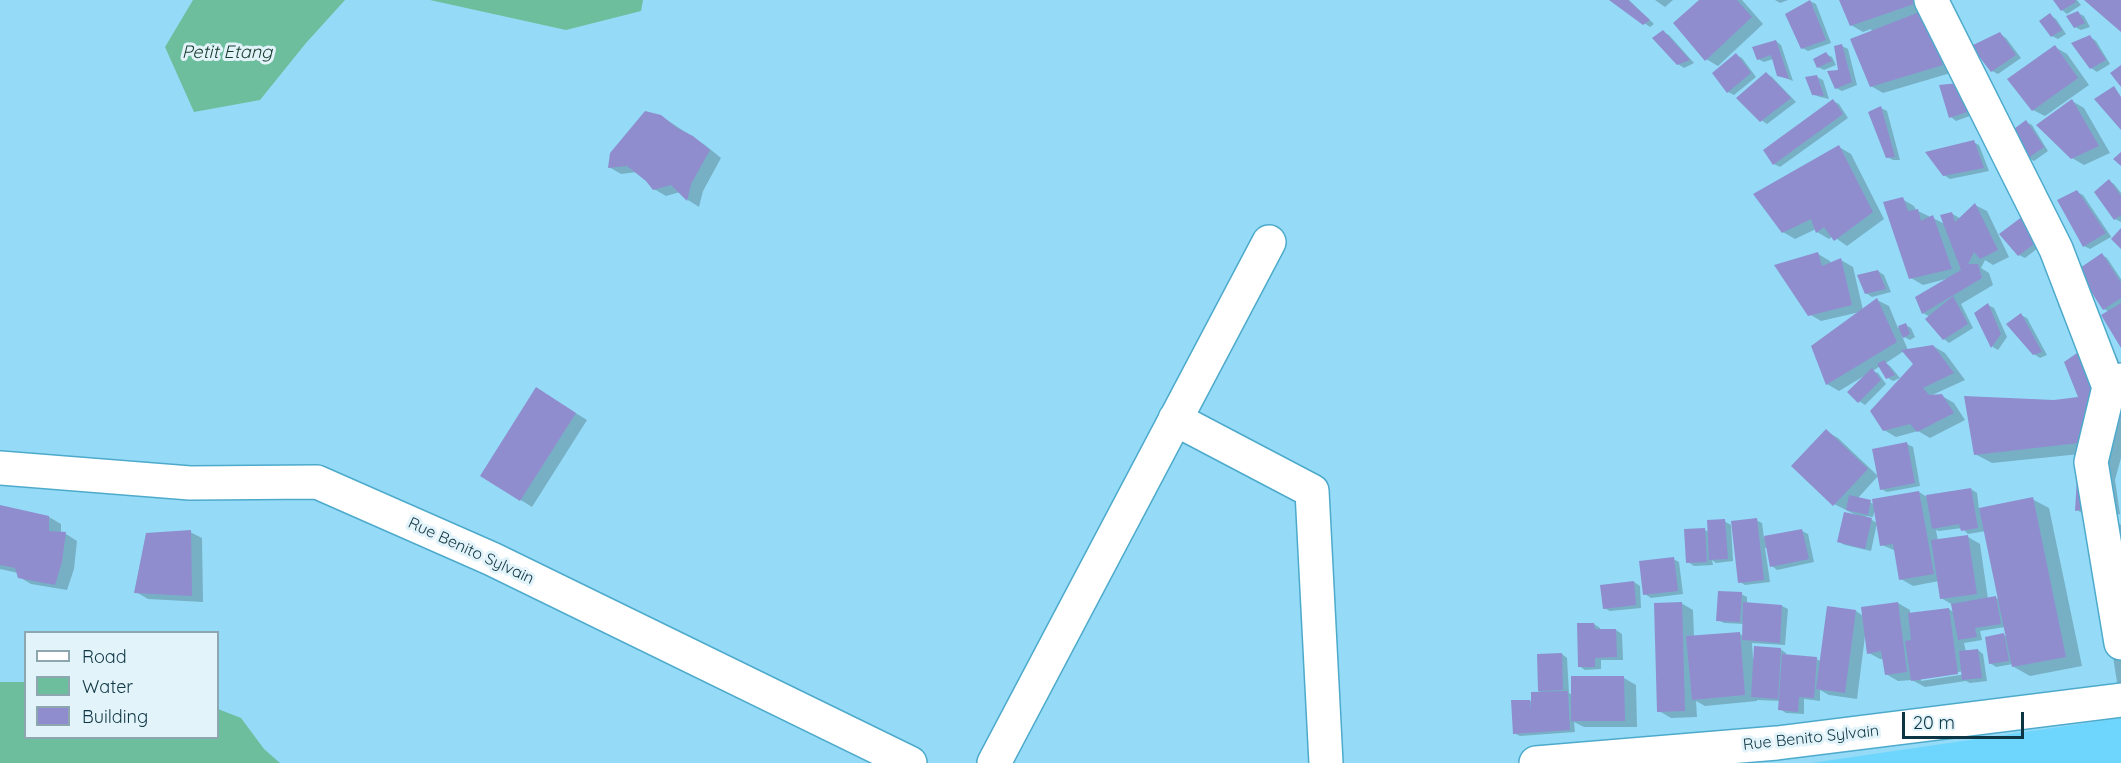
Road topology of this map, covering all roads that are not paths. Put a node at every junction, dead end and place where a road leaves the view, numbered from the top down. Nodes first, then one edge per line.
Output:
1 (1931, 0) edge
2 (1269, 242) dead end
3 (2115, 383) edge
4 (1175, 419) junction
5 (0, 468) edge
6 (2121, 643) edge
7 (2121, 700) edge
8 (1778, 753) edge
9 (910, 763) edge
10 (994, 763) edge
11 (1326, 763) edge
12 (1536, 763) edge

1 - 3 street
2 - 4 street
3 - 6 street
4 - 10 street
4 - 11 street
5 - 9 street, Rue Benito Sylvain
7 - 8 street, Rue Benito Sylvain
8 - 12 street, Rue Benito Sylvain

